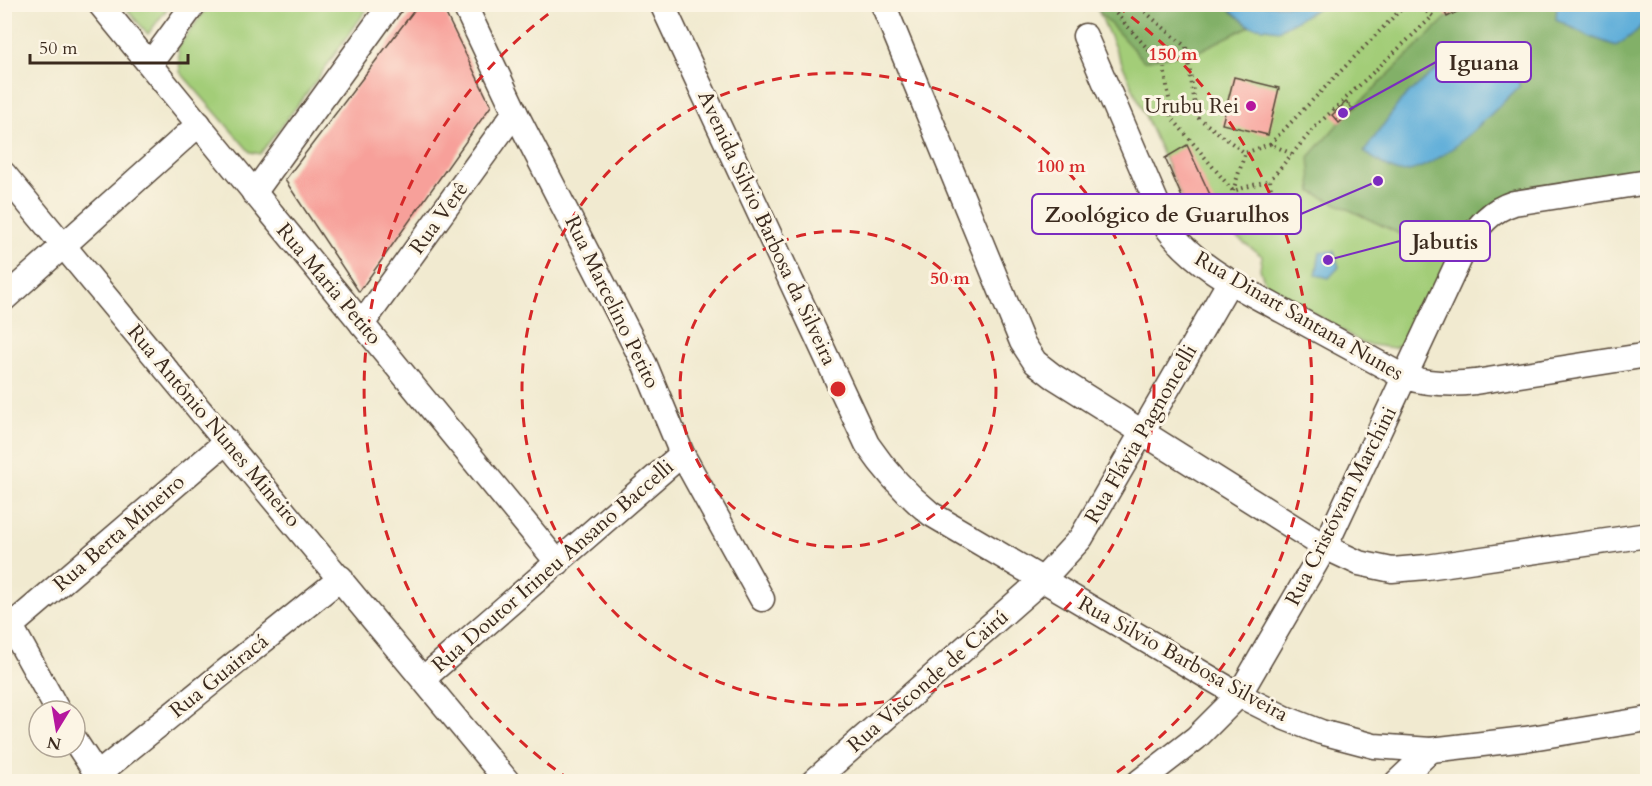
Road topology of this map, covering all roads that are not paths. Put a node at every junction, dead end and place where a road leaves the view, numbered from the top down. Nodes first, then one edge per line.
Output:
1 (100, 4) edge
2 (194, 4) edge
3 (391, 4) edge
4 (464, 4) edge
5 (662, 4) edge
6 (883, 4) edge
7 (1085, 36) dead end
8 (150, 64) junction
9 (515, 112) junction
10 (199, 124) junction
11 (4, 174) edge
12 (1647, 182) edge
13 (254, 193) junction
14 (63, 246) junction
15 (1230, 281) junction
16 (4, 299) edge
17 (363, 324) junction
18 (1647, 355) edge
19 (1404, 378) junction
20 (1143, 432) junction
21 (227, 441) junction
22 (682, 454) junction
23 (1647, 535) edge
24 (1325, 547) junction
25 (558, 563) junction
26 (341, 578) junction
27 (1043, 579) junction
28 (762, 599) dead end
29 (8, 622) edge
30 (424, 678) junction
31 (1239, 695) junction
32 (51, 699) edge
33 (1647, 719) edge
34 (1431, 750) junction
35 (87, 759) edge
36 (100, 778) edge
37 (1406, 779) edge
38 (508, 782) edge
39 (813, 782) edge
40 (1139, 782) edge

1 - 8 street, Rua Maria Petito
2 - 8 street
3 - 13 street
4 - 9 street, Rua Marcelino Petito
5 - 27 street, Avenida Silvio Barbosa da Silveira
6 - 20 street
7 - 15 street, Rua Dinart Santana Nunes
8 - 10 street, Rua Maria Petito
9 - 17 street, Rua Verê
9 - 22 street, Rua Marcelino Petito
10 - 13 street, Rua Maria Petito
10 - 14 street
11 - 14 street, Rua Antônio Nunes Mineiro
12 - 19 street, Rua Cristóvam Marchini
13 - 17 street, Rua Maria Petito
14 - 16 street
14 - 21 street, Rua Antônio Nunes Mineiro
15 - 19 street, Rua Dinart Santana Nunes
15 - 20 street, Rua Flávia Pagnoncelli
17 - 25 street, Rua Maria Petito
18 - 19 street, Rua Dinart Santana Nunes
19 - 24 street, Rua Cristóvam Marchini
20 - 24 street
20 - 27 street, Rua Flávia Pagnoncelli
21 - 26 street, Rua Antônio Nunes Mineiro
21 - 29 street, Rua Berta Mineiro
22 - 25 street, Rua Doutor Irineu Ansano Baccelli
22 - 28 street, Rua Marcelino Petito
23 - 24 street
24 - 31 street, Rua Cristóvam Marchini
25 - 30 street, Rua Doutor Irineu Ansano Baccelli
26 - 30 street, Rua Antônio Nunes Mineiro
26 - 36 street, Rua Guairacá
27 - 31 street, Rua Silvio Barbosa Silveira
27 - 39 street, Rua Visconde de Cairú
29 - 32 street
30 - 38 street, Rua Antônio Nunes Mineiro
31 - 34 street, Rua Silvio Barbosa Silveira
31 - 40 street, Rua Cristóvam Marchini
33 - 34 street, Rua Silvio Barbosa Silveira
34 - 37 street
35 - 36 street

